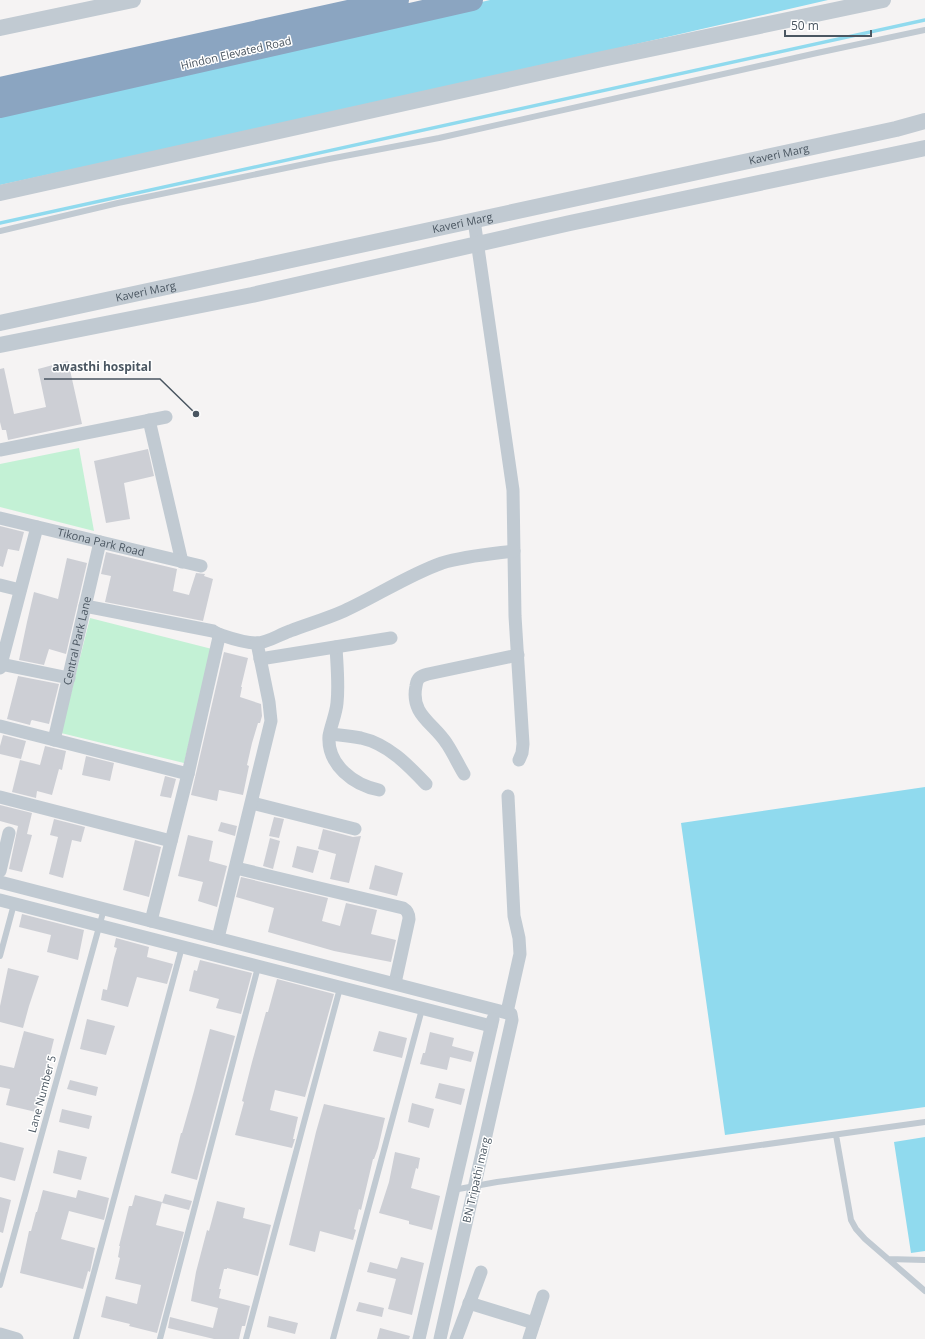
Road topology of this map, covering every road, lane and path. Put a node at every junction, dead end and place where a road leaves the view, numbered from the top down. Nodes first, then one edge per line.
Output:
1 (133, 0) edge
2 (398, 0) edge
3 (472, 0) edge
4 (883, 0) edge
5 (0, 28) edge
6 (925, 30) edge
7 (0, 88) edge
8 (0, 107) edge
9 (925, 121) edge
10 (925, 148) edge
11 (0, 193) edge
12 (474, 220) junction
13 (0, 231) edge
14 (479, 244) junction
15 (245, 270) junction
16 (252, 295) junction
17 (0, 323) edge
18 (0, 345) edge
19 (166, 417) dead end
20 (149, 420) junction
21 (0, 450) edge
22 (0, 518) edge
23 (37, 527) junction
24 (100, 542) junction
25 (514, 551) junction
26 (182, 562) junction
27 (201, 566) dead end
28 (0, 585) edge
29 (20, 590) junction
30 (86, 606) junction
31 (218, 634) junction
32 (391, 638) dead end
33 (257, 643) junction
34 (336, 647) junction
35 (518, 655) junction
36 (260, 659) junction
37 (1, 660) edge
38 (69, 678) junction
39 (0, 726) edge
40 (330, 734) junction
41 (54, 740) junction
42 (518, 760) dead end
43 (188, 774) junction
44 (464, 774) dead end
45 (426, 784) dead end
46 (379, 790) dead end
47 (508, 796) dead end
48 (0, 797) edge
49 (252, 803) junction
50 (355, 829) dead end
51 (9, 833) dead end
52 (171, 841) junction
53 (236, 868) junction
54 (0, 871) edge
55 (0, 882) edge
56 (0, 900) edge
57 (14, 904) junction
58 (104, 908) junction
59 (151, 920) junction
60 (99, 926) junction
61 (218, 938) junction
62 (182, 947) junction
63 (0, 956) edge
64 (258, 967) junction
65 (395, 983) junction
66 (340, 988) junction
67 (422, 1009) junction
68 (505, 1014) junction
69 (491, 1026) junction
70 (925, 1122) edge
71 (836, 1135) junction
72 (474, 1187) junction
73 (453, 1190) junction
74 (888, 1259) junction
75 (925, 1260) edge
76 (481, 1272) dead end
77 (0, 1285) edge
78 (925, 1291) edge
79 (543, 1296) dead end
80 (469, 1303) junction
81 (444, 1320) junction
82 (534, 1323) junction
83 (462, 1324) junction
84 (0, 1334) edge
85 (17, 1339) edge
86 (76, 1339) edge
87 (160, 1339) edge
88 (246, 1339) edge
89 (333, 1339) edge
90 (419, 1339) edge
91 (440, 1339) edge
92 (456, 1339) edge
93 (529, 1339) edge

1 - 5 street
2 - 7 highway, Hindon Elevated Road
3 - 8 highway, Hindon Elevated Road
4 - 11 street
6 - 13 lane
9 - 12 street, Kaveri Marg
10 - 14 street
12 - 14 street
12 - 15 street, Kaveri Marg
14 - 16 street
14 - 25 street
15 - 16 street
15 - 17 street, Kaveri Marg
16 - 18 street
19 - 20 street
20 - 21 street
20 - 26 street
22 - 23 street, Tikona Park Road
23 - 24 street, Tikona Park Road
23 - 29 street
24 - 26 street, Tikona Park Road
24 - 30 street, Central Park Lane
25 - 33 street
25 - 35 street
26 - 27 street, Tikona Park Road
28 - 29 street
29 - 37 street
30 - 31 street
30 - 38 street, Central Park Lane
31 - 33 street
31 - 43 street
32 - 34 street
33 - 36 street
34 - 36 street
34 - 40 street
35 - 42 street
35 - 44 street
36 - 49 street
37 - 38 street
38 - 41 street, Central Park Lane
39 - 41 street
40 - 45 street
40 - 46 street
41 - 43 street
43 - 52 street
47 - 68 street
48 - 52 street
49 - 50 street
49 - 53 street
51 - 54 street
52 - 59 street
53 - 61 street
53 - 65 street
55 - 58 street
56 - 57 street
57 - 60 street
57 - 63 lane
58 - 59 street
58 - 60 lane, Lane Number 5
59 - 61 street
60 - 62 street
60 - 77 lane, Lane Number 5
61 - 65 street
62 - 64 street
62 - 86 lane
64 - 66 street
64 - 87 lane
65 - 68 street
66 - 67 street
66 - 88 lane
67 - 69 street
67 - 89 lane
68 - 69 street
68 - 72 street, BN Tripathi marg
69 - 73 street
70 - 71 lane
71 - 72 lane
71 - 74 lane
72 - 73 lane
72 - 81 street, BN Tripathi marg
73 - 90 street
74 - 75 lane
74 - 78 lane
76 - 80 street
79 - 82 street
80 - 82 street
80 - 83 street
81 - 83 street
81 - 91 street, BN Tripathi marg
82 - 93 street
83 - 92 street
84 - 85 street

